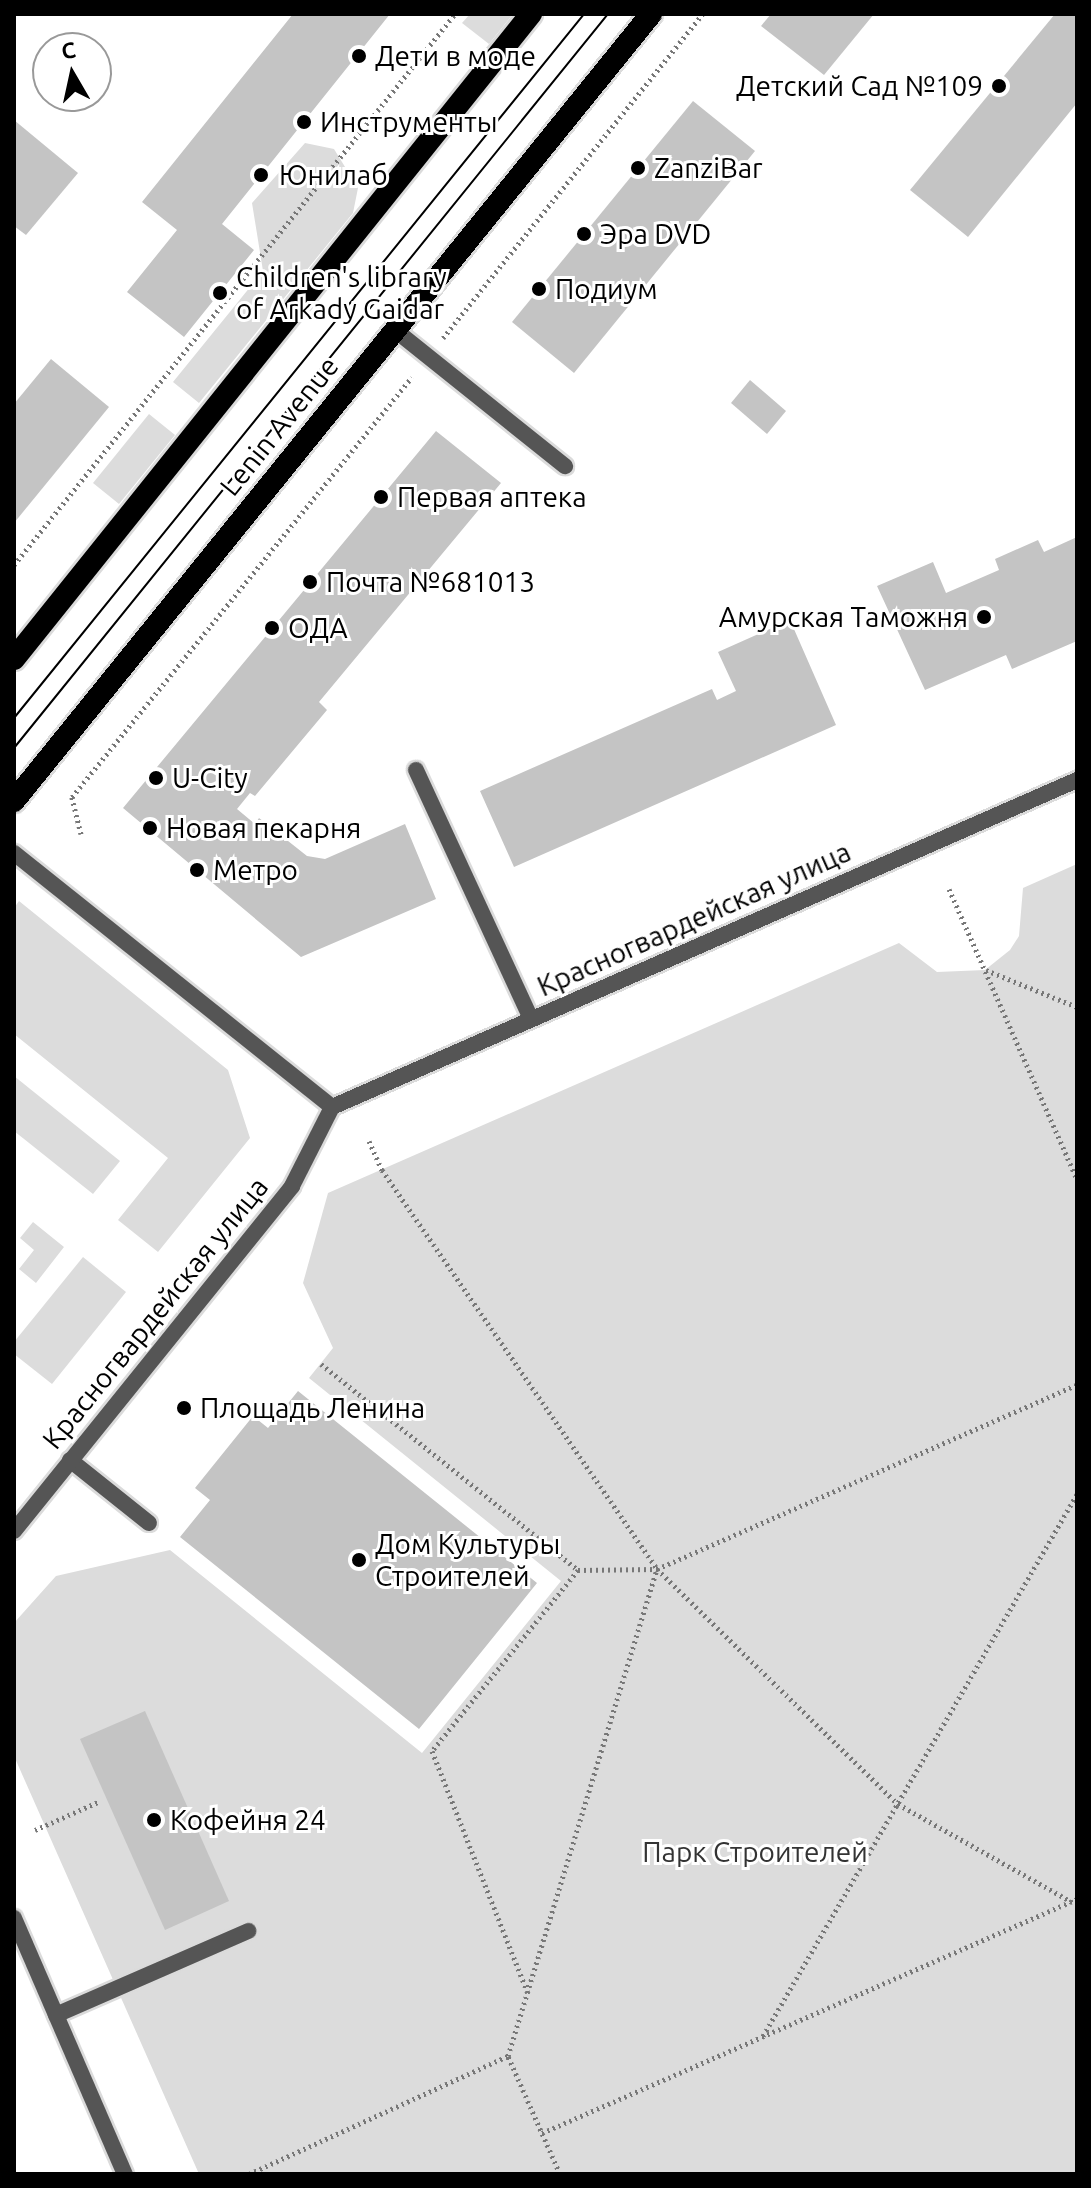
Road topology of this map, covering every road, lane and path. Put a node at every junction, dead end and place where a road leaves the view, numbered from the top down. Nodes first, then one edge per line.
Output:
1 (455, 14) edge
2 (531, 14) edge
3 (651, 14) edge
4 (703, 14) edge
5 (395, 330) junction
6 (429, 357) junction
7 (565, 466) dead end
8 (14, 565) edge
9 (14, 659) edge
10 (416, 770) dead end
11 (1077, 780) edge
12 (14, 801) edge
13 (81, 834) dead end
14 (14, 853) edge
15 (949, 889) dead end
16 (985, 970) junction
17 (1077, 1007) edge
18 (531, 1019) junction
19 (332, 1107) junction
20 (369, 1141) dead end
21 (1077, 1179) edge
22 (321, 1364) dead end
23 (1077, 1385) edge
24 (70, 1460) junction
25 (1077, 1494) edge
26 (34, 1505) junction
27 (14, 1515) edge
28 (149, 1523) dead end
29 (14, 1531) edge
30 (657, 1569) junction
31 (578, 1570) junction
32 (98, 1802) dead end
33 (898, 1804) junction
34 (35, 1830) dead end
35 (1077, 1899) edge
36 (1066, 1904) junction
37 (1077, 1905) edge
38 (14, 1918) edge
39 (248, 1931) dead end
40 (528, 1993) junction
41 (56, 2015) junction
42 (763, 2036) junction
43 (508, 2056) junction
44 (542, 2133) junction
45 (125, 2174) edge
46 (249, 2174) edge
47 (560, 2174) edge

1 - 8 path
2 - 9 highway
3 - 5 highway, Lenin Avenue
4 - 6 path
5 - 6 street
5 - 12 highway, Lenin Avenue
6 - 7 street
6 - 13 path
10 - 18 street
11 - 18 street, Красногвардейская улица
14 - 19 street
15 - 16 path
16 - 17 path
16 - 21 path
18 - 19 street, Красногвардейская улица
19 - 24 street, Красногвардейская улица
20 - 30 path
22 - 31 path
23 - 30 path
24 - 26 street, Красногвардейская улица
24 - 28 street
25 - 33 path
26 - 27 street, Красногвардейская улица
26 - 29 street, Красногвардейская улица
30 - 31 path
30 - 33 path
30 - 40 path
31 - 40 path
32 - 34 path
33 - 36 path
33 - 42 path
35 - 36 path
36 - 37 path
36 - 42 path
38 - 41 street
39 - 41 street
40 - 43 path
41 - 45 street
42 - 44 path
43 - 44 path
43 - 46 path
44 - 47 path

